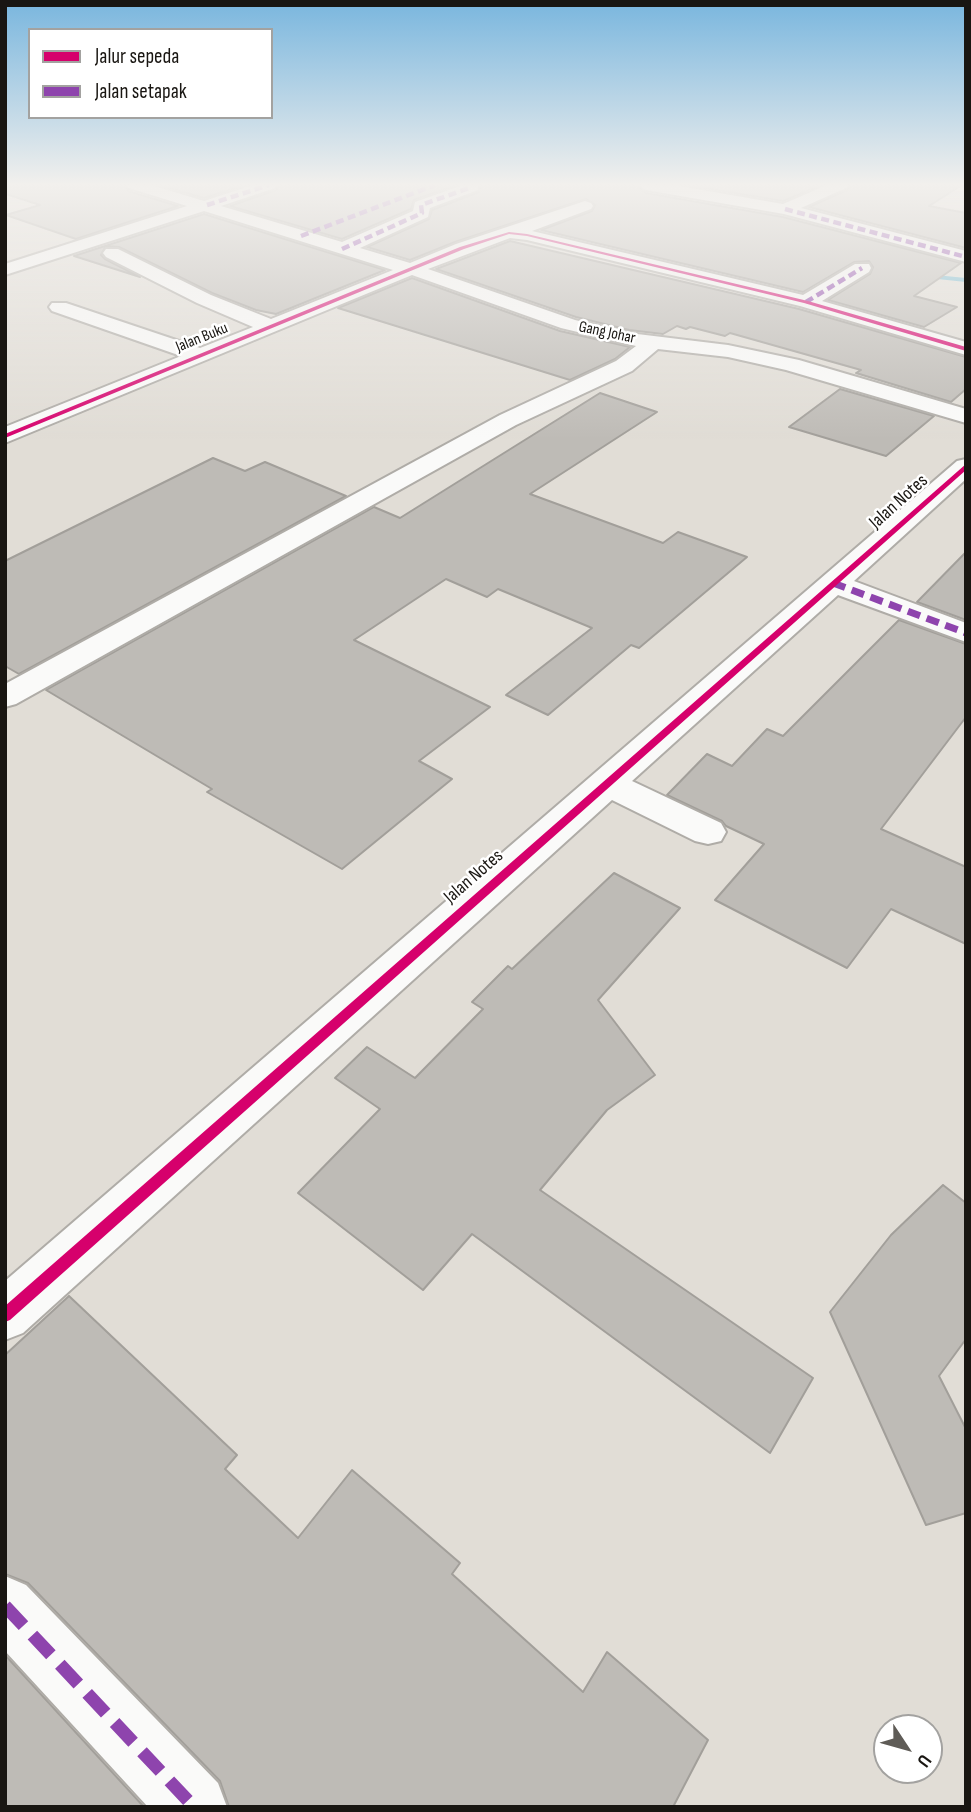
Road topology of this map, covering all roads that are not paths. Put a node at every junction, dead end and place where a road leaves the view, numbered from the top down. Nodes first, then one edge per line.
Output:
1 (145, 270) edge
2 (411, 270) joint
3 (671, 270) edge
4 (859, 270) edge
5 (806, 302) junction
6 (59, 307) dead end
7 (272, 327) junction
8 (656, 341) junction
9 (966, 349) edge
10 (201, 356) junction
11 (966, 416) edge
12 (5, 436) edge
13 (966, 466) edge
14 (833, 583) junction
15 (966, 633) edge
16 (5, 697) edge
17 (606, 783) junction
18 (708, 832) dead end
19 (5, 1315) edge
20 (5, 1605) edge
21 (194, 1807) edge

1 - 7 street
2 - 7 street, Jalan Buku
2 - 8 street, Gang Johar
3 - 5 street
4 - 5 street
5 - 9 street
6 - 10 street
7 - 10 street, Jalan Buku
8 - 11 street, Gang Johar
8 - 16 street
10 - 12 street, Jalan Buku
13 - 14 street, Jalan Notes
14 - 15 street
14 - 17 street, Jalan Notes
17 - 18 street
17 - 19 street, Jalan Notes
20 - 21 street

